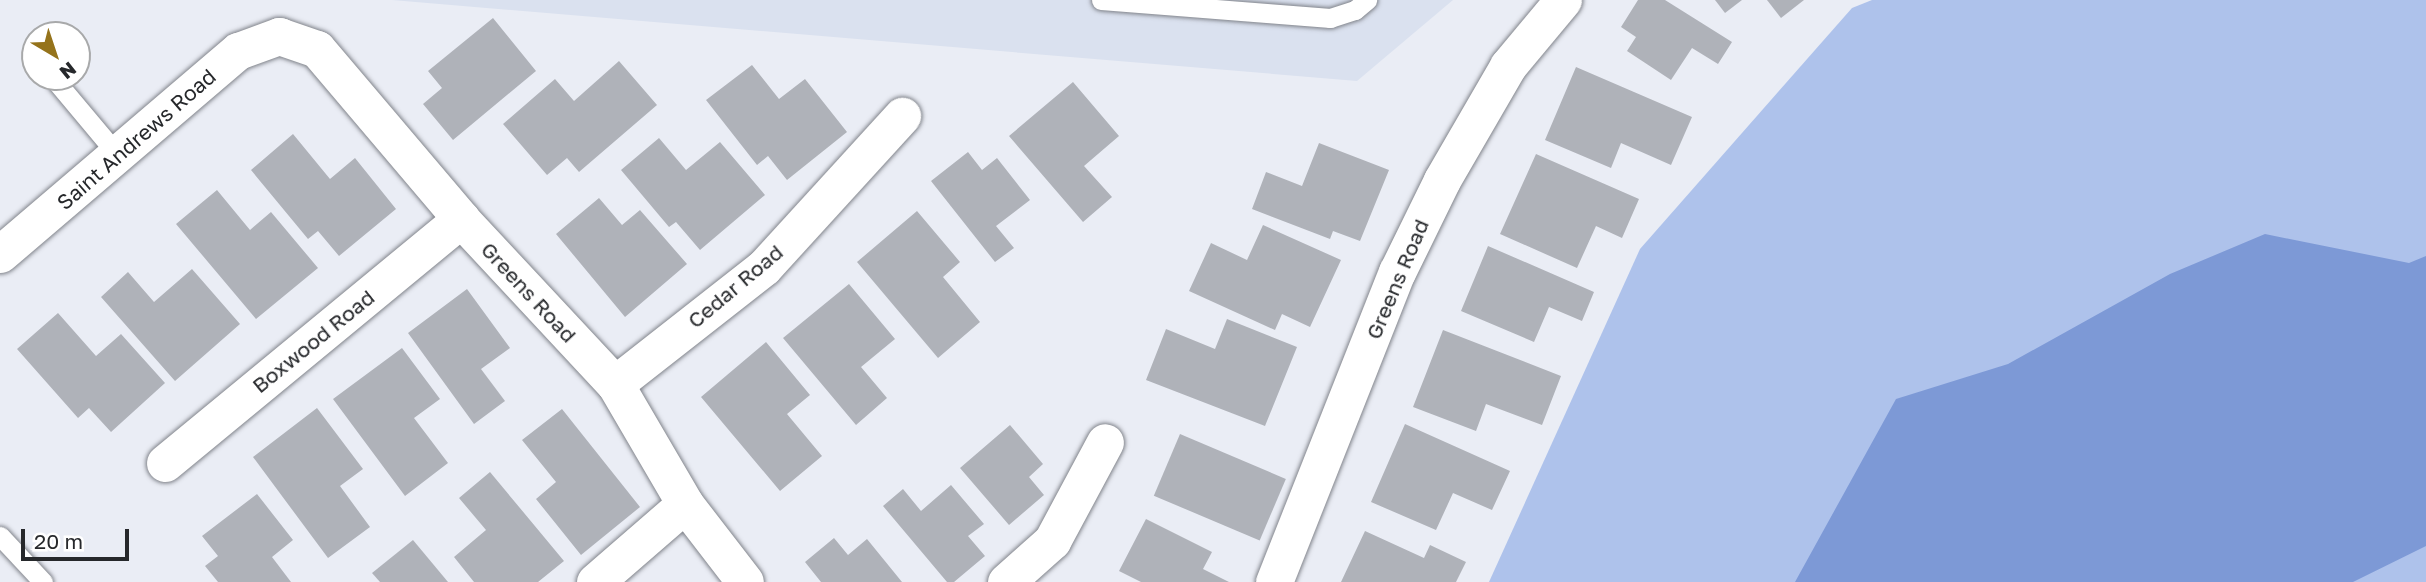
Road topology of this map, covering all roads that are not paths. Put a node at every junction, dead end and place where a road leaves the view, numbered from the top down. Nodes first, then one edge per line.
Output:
1 (1101, 0) edge
2 (1367, 0) edge
3 (1563, 0) edge
4 (279, 36) joint
5 (64, 91) edge
6 (902, 116) dead end
7 (117, 154) junction
8 (461, 219) junction
9 (0, 254) edge
10 (615, 384) junction
11 (1105, 442) dead end
12 (165, 463) dead end
13 (685, 504) junction
14 (0, 536) edge
15 (43, 582) edge
16 (595, 582) edge
17 (745, 582) edge
18 (1006, 582) edge
19 (1274, 582) edge

1 - 2 lane
3 - 19 street, Greens Road
4 - 7 street, Saint Andrews Road
4 - 8 street, Greens Road
5 - 7 lane
6 - 10 street, Cedar Road
7 - 9 street, Saint Andrews Road
8 - 10 street, Greens Road
8 - 12 street, Boxwood Road
10 - 13 street, Greens Road
11 - 18 street
13 - 16 street
13 - 17 street, Greens Road
14 - 15 lane

